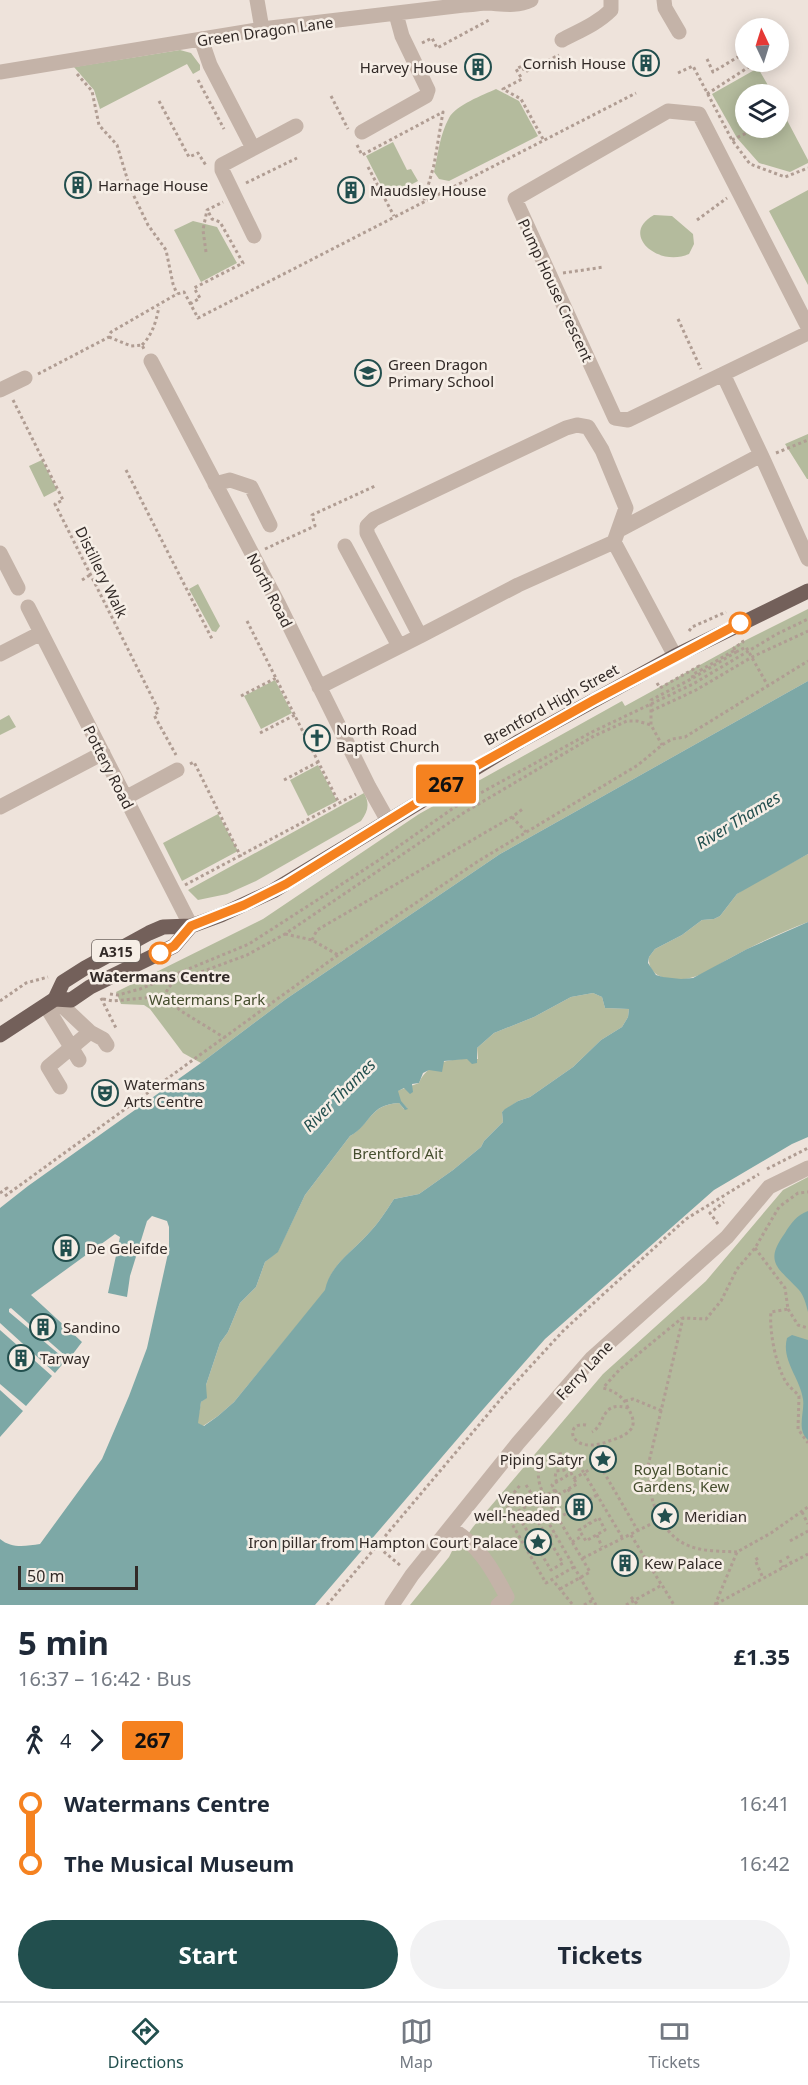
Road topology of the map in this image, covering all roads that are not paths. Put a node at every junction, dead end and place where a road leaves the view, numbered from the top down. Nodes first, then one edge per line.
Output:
1 (257, 0) edge
2 (531, 0) edge
3 (611, 0) edge
4 (664, 0) edge
5 (464, 3) edge
6 (396, 14) junction
7 (262, 29) junction
8 (680, 32) dead end
9 (201, 39) junction
10 (562, 46) road end
11 (0, 72) edge
12 (296, 126) dead end
13 (357, 137) road end
14 (253, 148) junction
15 (254, 236) dead end
16 (808, 327) edge
17 (808, 333) edge
18 (151, 361) road end
19 (723, 374) junction
20 (25, 378) road end
21 (3, 389) edge
22 (762, 457) junction
23 (215, 484) junction
24 (270, 525) dead end
25 (617, 536) junction
26 (345, 546) dead end
27 (0, 553) edge
28 (808, 559) edge
29 (18, 588) dead end
30 (808, 591) edge
31 (28, 608) dead end
32 (41, 633) junction
33 (420, 636) junction
34 (399, 646) junction
35 (0, 654) edge
36 (675, 656) junction
37 (319, 687) junction
38 (103, 753) junction
39 (179, 766) road end
40 (125, 798) junction
41 (0, 807) edge
42 (388, 821) junction
43 (191, 926) junction
44 (50, 1003) junction
45 (90, 1032) junction
46 (0, 1035) edge
47 (107, 1045) dead end
48 (76, 1053) junction
49 (60, 1087) dead end
50 (808, 1168) edge
51 (450, 1528) junction
52 (392, 1605) edge
53 (498, 1605) edge

1 - 7 street
2 - 5 street, Green Dragon Lane
3 - 10 street
4 - 8 street
5 - 6 street, Green Dragon Lane
6 - 7 street, Green Dragon Lane
6 - 13 street
7 - 9 street, Green Dragon Lane
9 - 11 street, Green Dragon Lane
9 - 14 street
12 - 14 street
14 - 15 street
16 - 19 street, Pump House Crescent
17 - 19 street, Pump House Crescent
18 - 23 street, North Road
19 - 22 street
20 - 21 street
22 - 25 street
22 - 28 street
23 - 24 street
23 - 37 street, North Road
25 - 33 street
25 - 33 street
25 - 36 street
26 - 34 street
27 - 29 street
30 - 36 main road, Brentford High Street / A315
31 - 32 street, Pottery Road
32 - 35 street
32 - 38 street, Pottery Road
33 - 34 street
34 - 37 street
36 - 42 main road, Brentford High Street / A315
37 - 42 street, North Road
38 - 40 street, Pottery Road
38 - 41 street
39 - 40 street
40 - 43 street, Pottery Road
42 - 43 main road, Brentford High Street / A315
43 - 44 main road, Brentford High Street / A315
43 - 44 main road, Brentford High Street / A315
44 - 45 street
44 - 46 main road, Brentford High Street / A315
44 - 48 street
45 - 47 street
45 - 48 street
48 - 49 street
50 - 51 street, Ferry Lane
51 - 52 street, Ferry Lane
51 - 53 street

